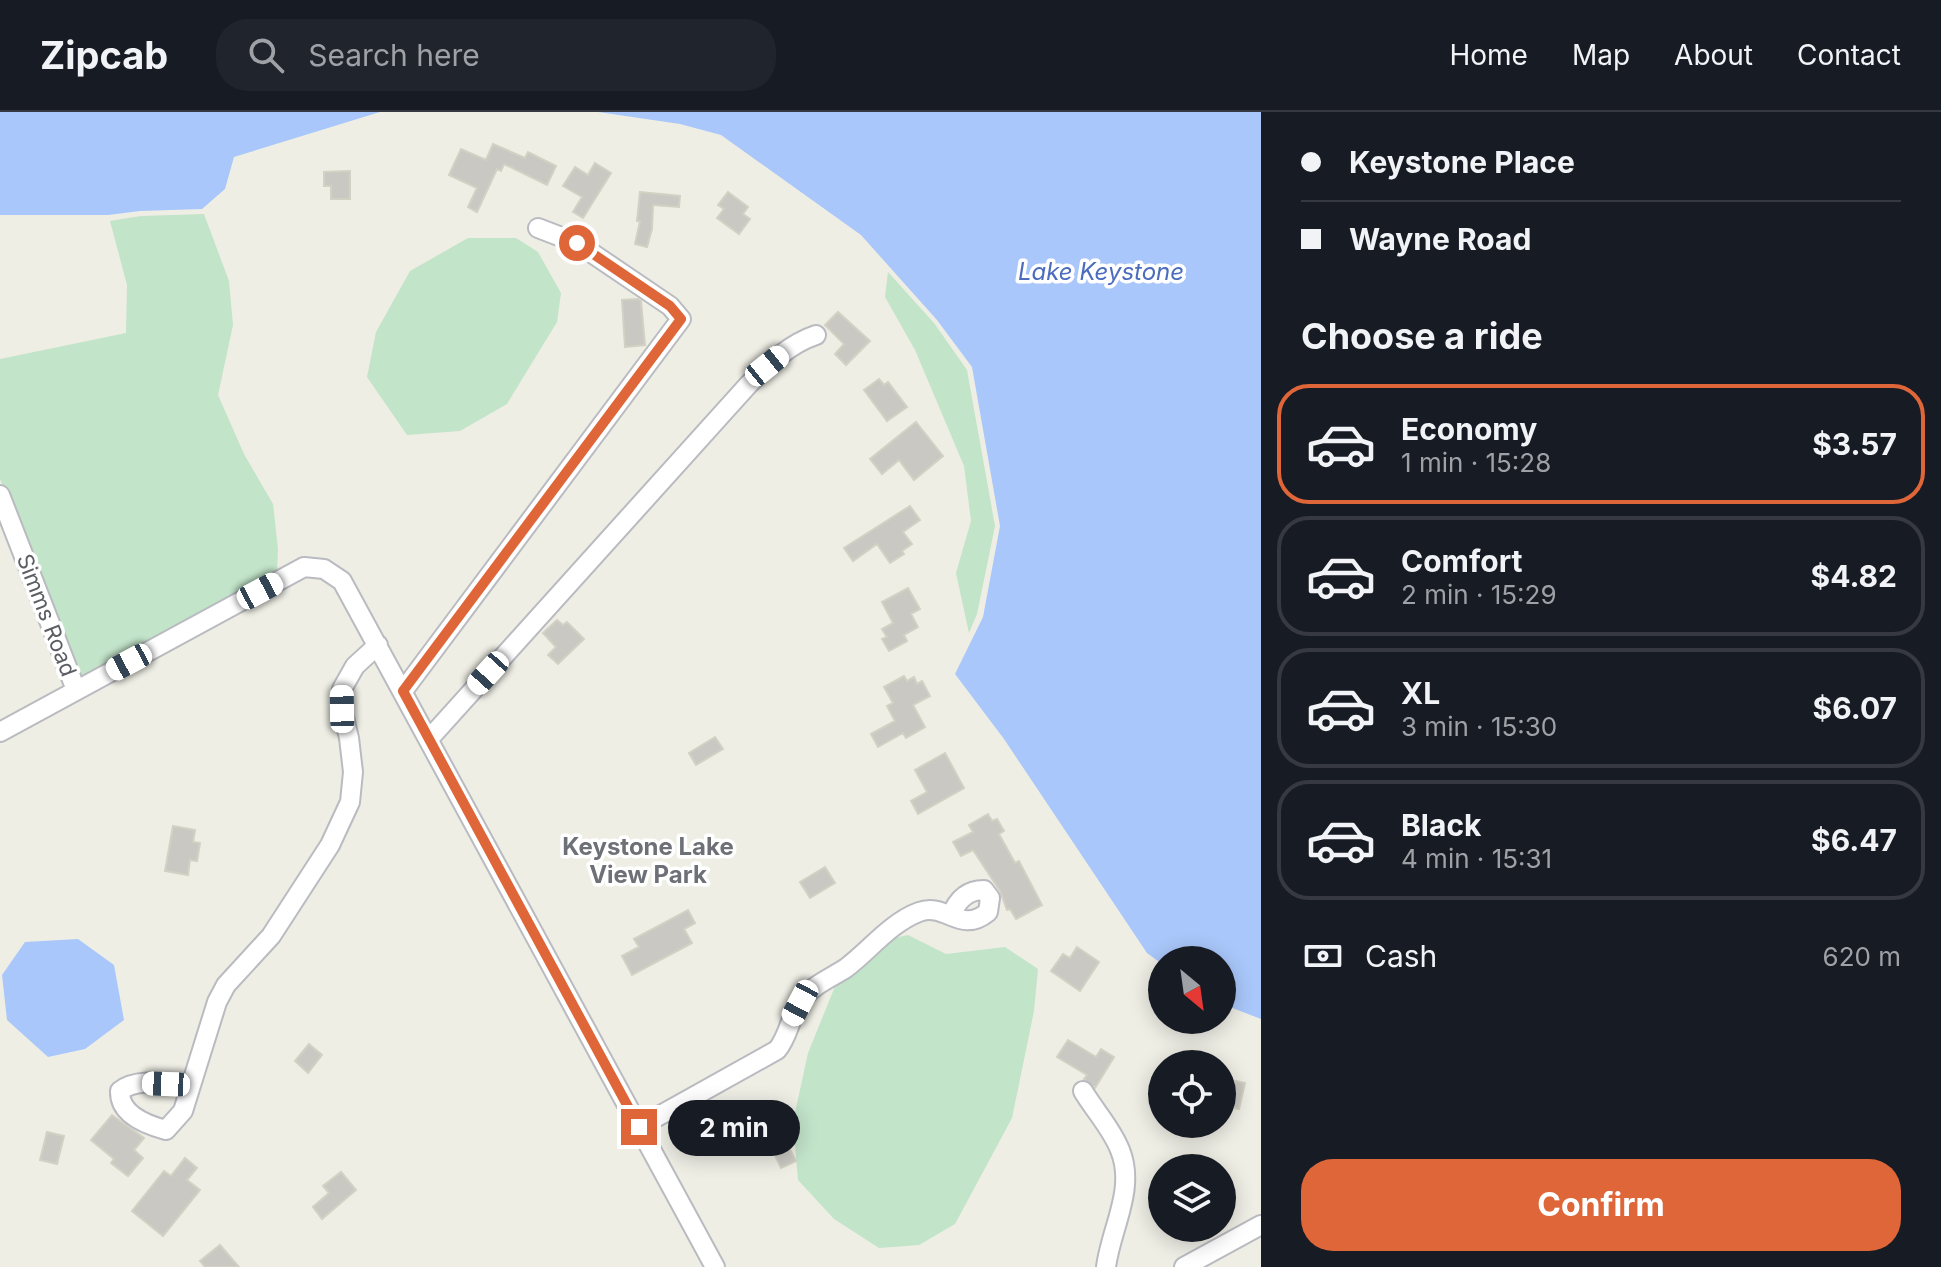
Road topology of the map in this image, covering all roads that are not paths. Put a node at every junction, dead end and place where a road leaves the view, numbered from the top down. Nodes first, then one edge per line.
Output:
1 (538, 228) dead end
2 (816, 335) dead end
3 (0, 495) edge
4 (378, 645) junction
5 (76, 690) junction
6 (403, 691) junction
7 (0, 732) edge
8 (429, 739) junction
9 (951, 916) dead end
10 (191, 1085) dead end
11 (1083, 1091) dead end
12 (639, 1127) junction
13 (1261, 1225) edge
14 (715, 1267) edge
15 (1106, 1267) edge
16 (1184, 1267) edge

1 - 6 street
2 - 8 street
3 - 5 street, Simms Road
4 - 5 street
4 - 6 street
4 - 10 street
5 - 7 street
6 - 8 street
8 - 12 street
9 - 12 street
11 - 15 street
12 - 14 street
13 - 16 street

